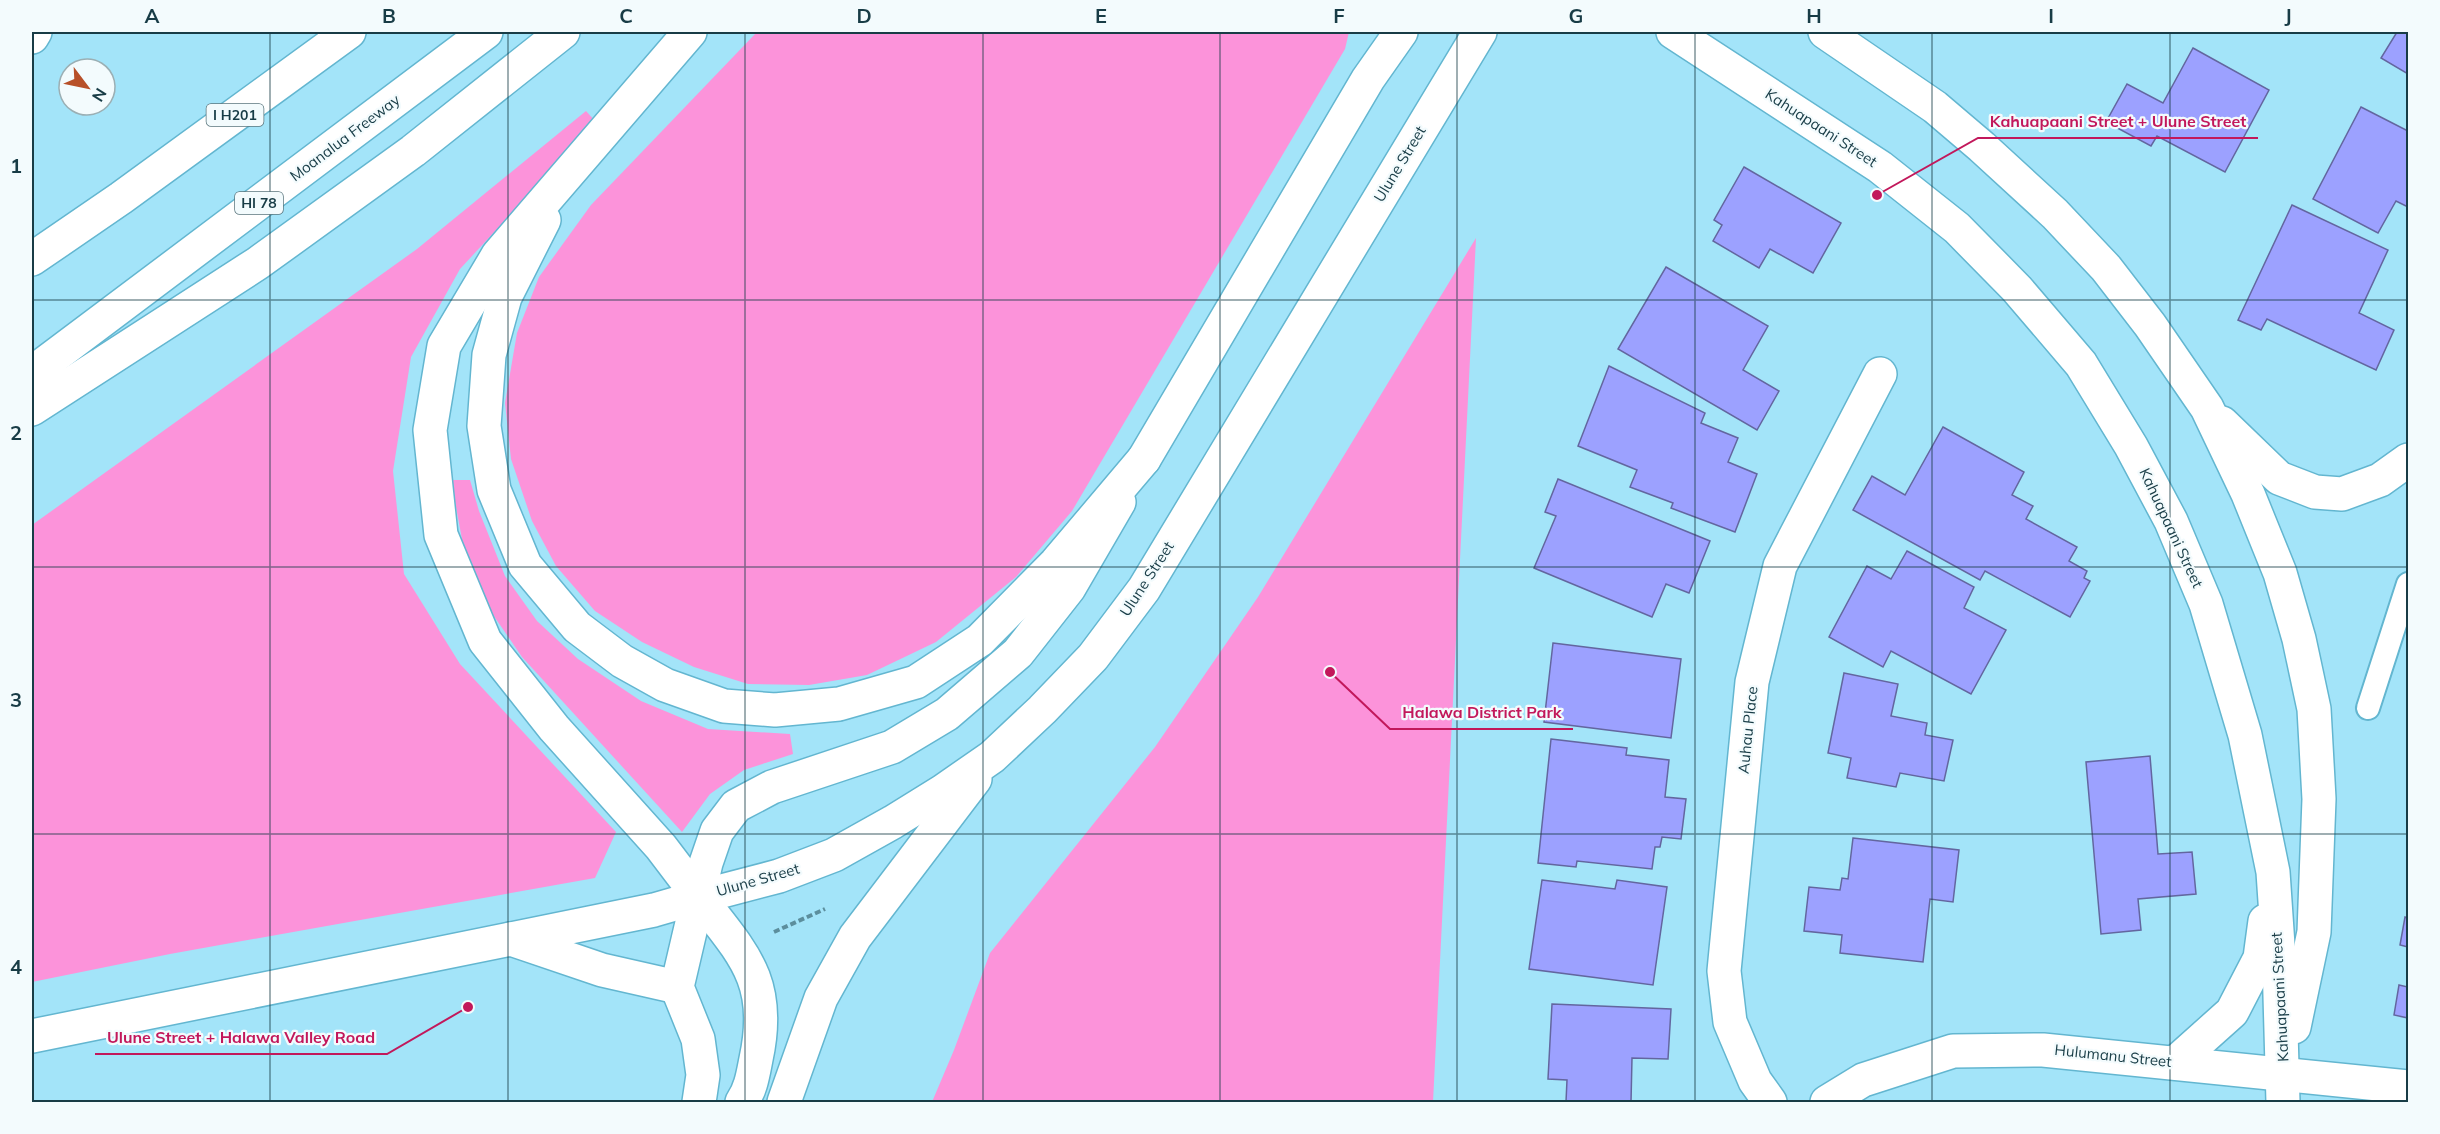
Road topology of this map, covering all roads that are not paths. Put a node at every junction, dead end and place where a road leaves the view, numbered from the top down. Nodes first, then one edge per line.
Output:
1 (35, 32) edge
2 (323, 32) edge
3 (349, 32) edge
4 (486, 32) edge
5 (563, 32) edge
6 (690, 32) edge
7 (1380, 32) edge
8 (1401, 32) edge
9 (1480, 32) edge
10 (1673, 32) edge
11 (1825, 32) edge
12 (32, 37) edge
13 (1368, 80) junction
14 (601, 134) junction
15 (121, 198) junction
16 (32, 259) edge
17 (32, 374) edge
18 (1880, 374) dead end
19 (2207, 408) junction
20 (32, 409) edge
21 (1144, 459) junction
22 (2409, 460) edge
23 (2409, 584) edge
24 (2368, 708) dead end
25 (992, 757) junction
26 (2272, 872) junction
27 (699, 897) junction
28 (509, 938) junction
29 (677, 987) junction
30 (32, 1036) edge
31 (2175, 1063) junction
32 (2409, 1087) edge
33 (2284, 1089) edge
34 (699, 1102) edge
35 (742, 1102) edge
36 (784, 1102) edge
37 (1770, 1102) edge
38 (1827, 1102) edge

1 - 12 main road
2 - 15 main road
3 - 15 main road, I H201
4 - 17 main road, Moanalua Freeway / HI 78
5 - 20 main road
6 - 14 main road
7 - 13 main road
8 - 13 main road, Ulune Street
9 - 25 main road, Ulune Street
10 - 26 main road, Kahuapaani Street
11 - 19 main road, Kahuapaani Street
13 - 21 main road, Ulune Street
14 - 21 main road
14 - 27 main road
15 - 16 main road, I H201
18 - 37 main road, Auhau Place
19 - 22 main road
19 - 33 main road, Kahuapaani Street
21 - 27 main road, Ulune Street
23 - 24 lane
25 - 27 main road, Ulune Street
25 - 36 main road
26 - 31 main road
26 - 33 main road, Kahuapaani Street
27 - 28 main road
27 - 29 main road
27 - 35 main road
28 - 29 main road
28 - 30 main road
29 - 34 main road
31 - 33 main road, Hulumanu Street
31 - 38 main road, Hulumanu Street
32 - 33 main road, Hulumanu Street

